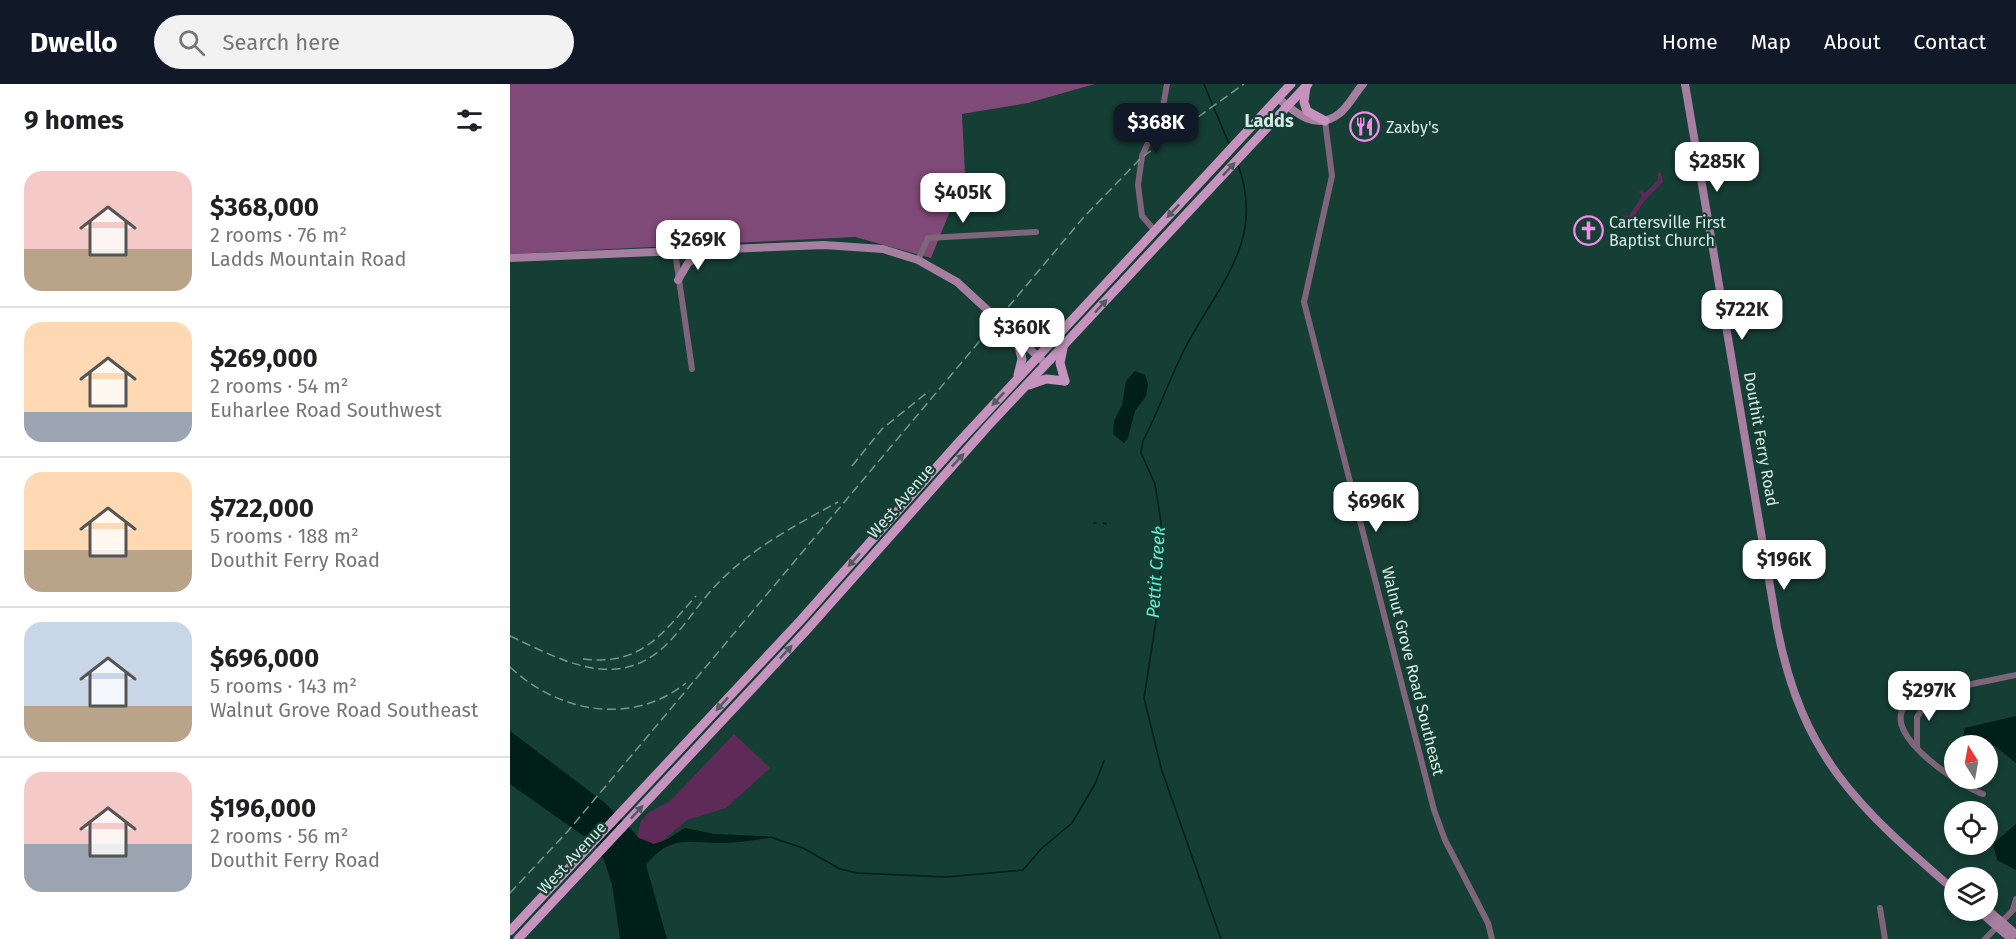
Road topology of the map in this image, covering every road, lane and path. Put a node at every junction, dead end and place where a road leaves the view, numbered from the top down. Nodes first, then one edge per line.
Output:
1 (1167, 84) edge
2 (1291, 84) edge
3 (1363, 84) edge
4 (1685, 84) edge
5 (1307, 85) edge
6 (1278, 98) junction
7 (1287, 106) junction
8 (1325, 121) junction
9 (1155, 231) junction
10 (1036, 232) dead end
11 (706, 250) junction
12 (675, 252) junction
13 (510, 258) edge
14 (918, 260) junction
15 (678, 280) junction
16 (1057, 335) junction
17 (1018, 337) junction
18 (1064, 345) junction
19 (1038, 357) junction
20 (1046, 364) junction
21 (692, 369) dead end
22 (1017, 379) junction
23 (1025, 387) junction
24 (2016, 675) edge
25 (1933, 694) junction
26 (1917, 748) junction
27 (1983, 794) dead end
28 (1923, 860) junction
29 (1944, 876) edge
30 (1944, 880) edge
31 (2016, 899) edge
32 (1880, 908) dead end
33 (2014, 908) edge
34 (1994, 921) edge
35 (1997, 921) edge
36 (1999, 924) junction
37 (510, 931) edge
38 (2016, 934) edge
39 (518, 939) edge
40 (1492, 939) edge
41 (1885, 939) edge
42 (1985, 939) edge
43 (2011, 939) edge

1 - 9 street
2 - 6 main road, West Avenue
3 - 8 street
4 - 28 street, Douthit Ferry Road
5 - 7 main road, West Avenue
5 - 8 main road
6 - 7 street
6 -> 9 main road, West Avenue
7 - 8 street
18 -> 7 main road, West Avenue
8 - 40 street, Walnut Grove Road Southeast
9 - 16 main road, West Avenue
10 - 14 street
11 - 12 street
11 - 14 street
11 - 15 street
12 - 13 street
12 - 15 street
14 - 17 street
15 - 21 street
16 - 17 main road
16 - 19 main road, West Avenue
17 - 19 street
17 - 22 main road
18 - 20 main road, West Avenue
18 - 23 main road
19 - 20 street
19 - 22 main road, West Avenue
20 - 23 main road, West Avenue
22 -> 37 main road, West Avenue
39 -> 23 main road, West Avenue
24 - 25 street
25 - 26 street
25 - 26 street
26 - 27 street
28 - 29 street, Douthit Ferry Road
28 - 30 street, Douthit Ferry Road
31 - 33 street
32 - 41 street
33 - 36 street
34 - 36 street
35 - 36 street
36 - 38 street
36 - 42 street
36 - 43 street

